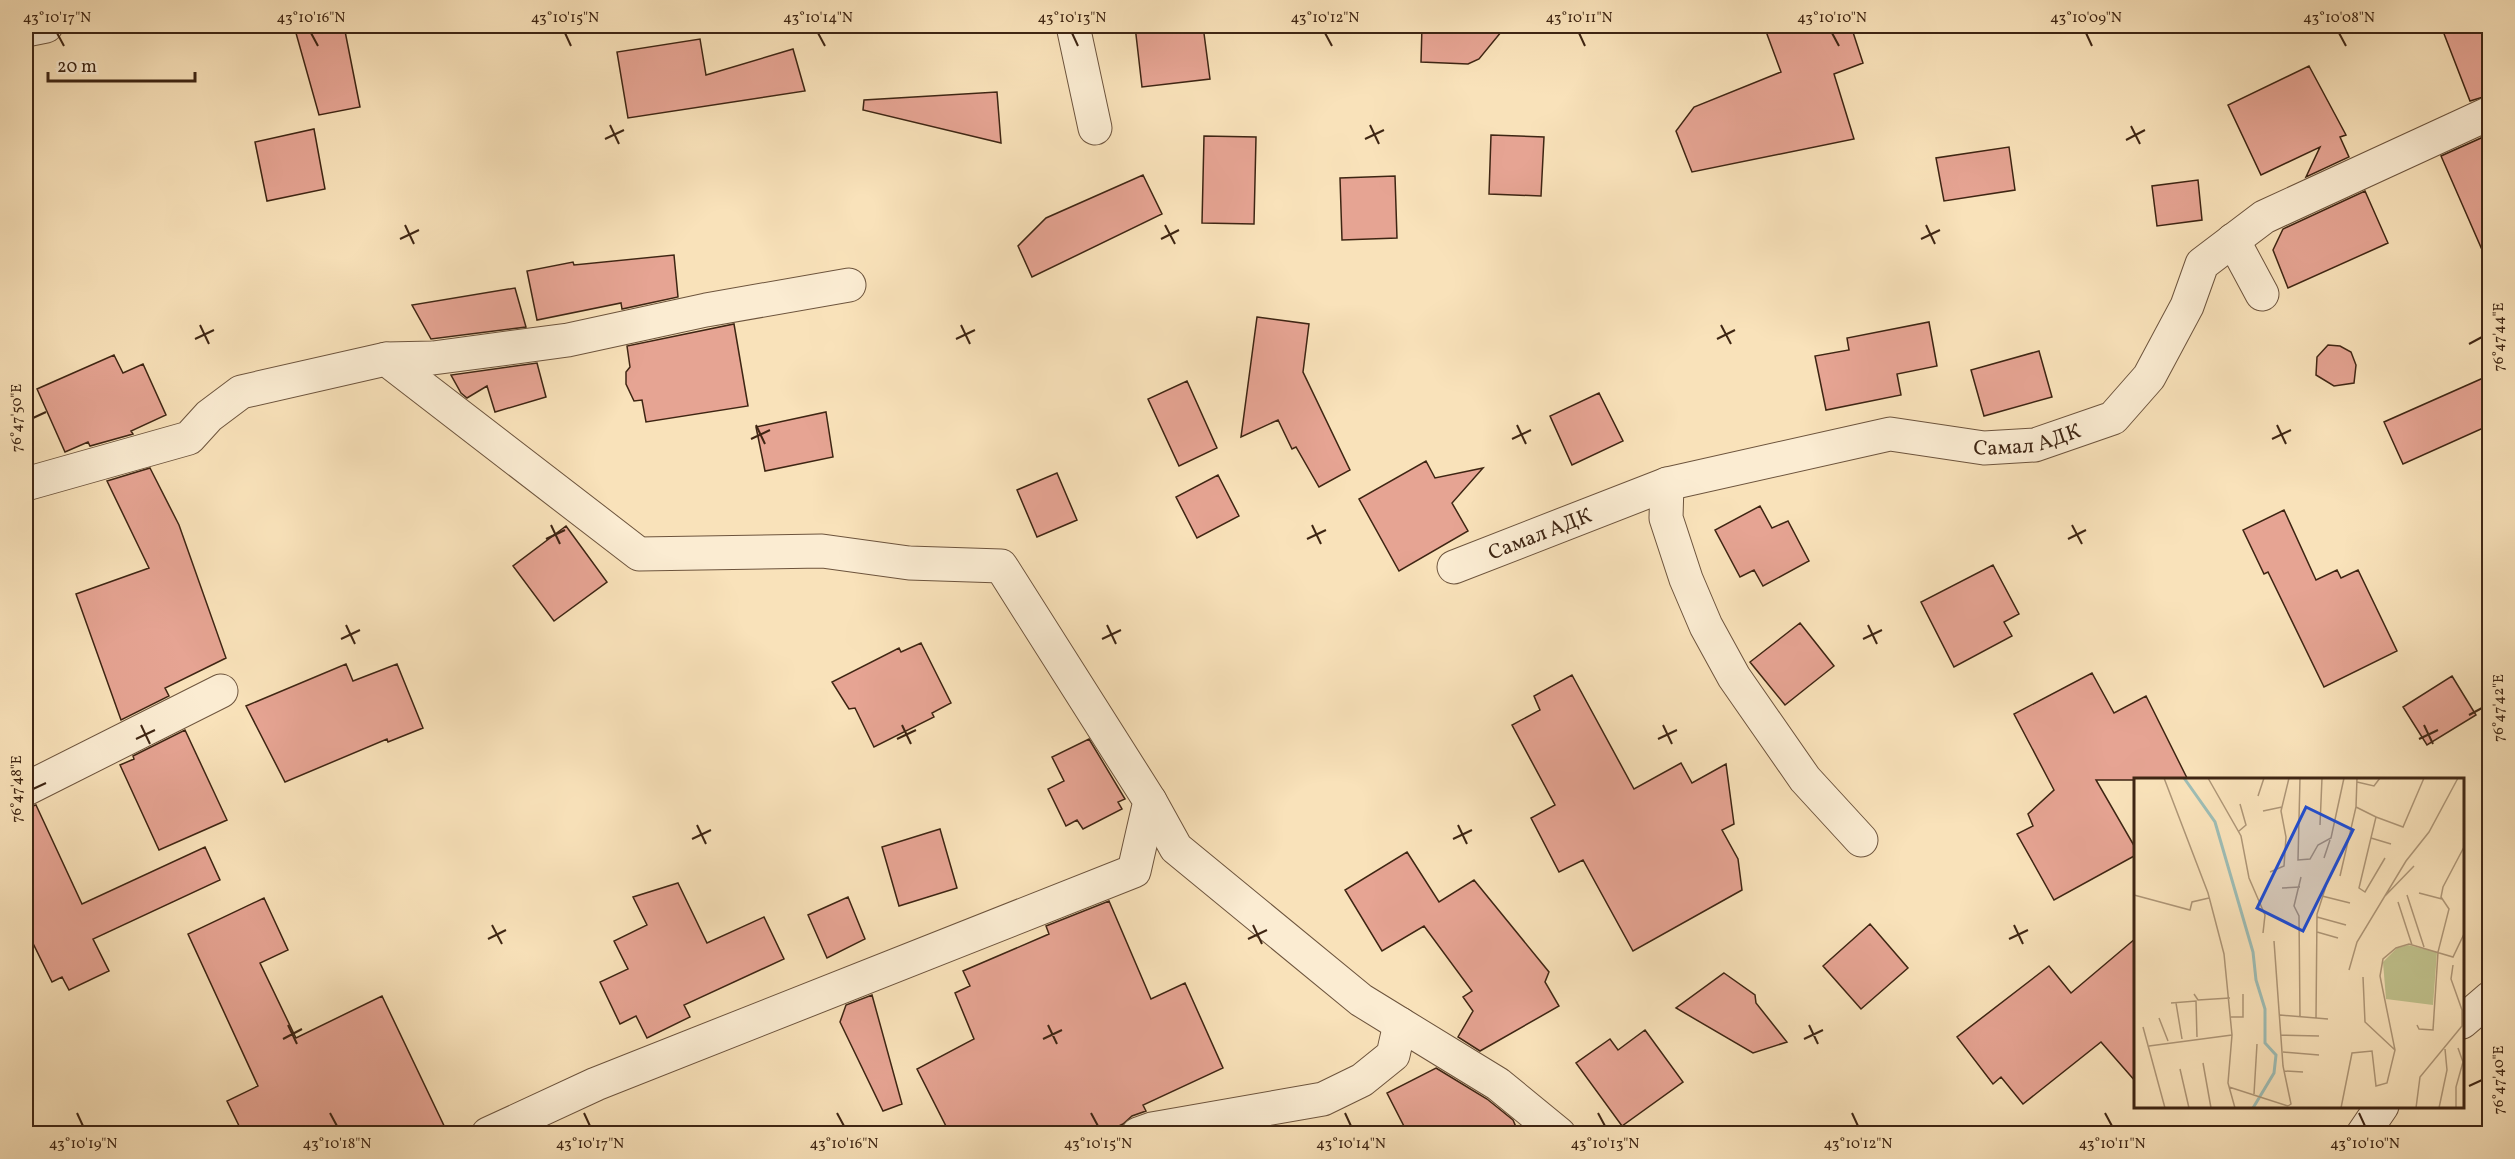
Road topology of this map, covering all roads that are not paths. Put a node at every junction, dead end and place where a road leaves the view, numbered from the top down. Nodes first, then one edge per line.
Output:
1 (46, 26) edge
2 (1073, 26) edge
3 (26, 30) edge
4 (2490, 114) edge
5 (1095, 128) dead end
6 (2233, 240) junction
7 (849, 285) dead end
8 (2262, 294) dead end
9 (386, 360) junction
10 (26, 484) edge
11 (1667, 484) junction
12 (1454, 567) dead end
13 (221, 691) dead end
14 (26, 789) edge
15 (1150, 801) junction
16 (1861, 840) dead end
17 (1198, 866) junction
18 (1134, 871) junction
19 (2490, 998) edge
20 (2464, 1021) edge
21 (1400, 1024) junction
22 (2381, 1108) edge
23 (488, 1134) edge
24 (1138, 1134) edge
25 (1559, 1134) edge
26 (2363, 1134) edge

1 - 3 street
2 - 5 street
4 - 6 street, Самал АДК
6 - 8 street
6 - 11 street, Самал АДК
7 - 9 street
9 - 10 street
9 - 15 street
11 - 12 street, Самал АДК
11 - 16 street
13 - 14 street
15 - 17 street
15 - 18 street
17 - 18 street
17 - 21 street
18 - 23 street
19 - 20 street
21 - 24 street
21 - 25 street
22 - 26 street

